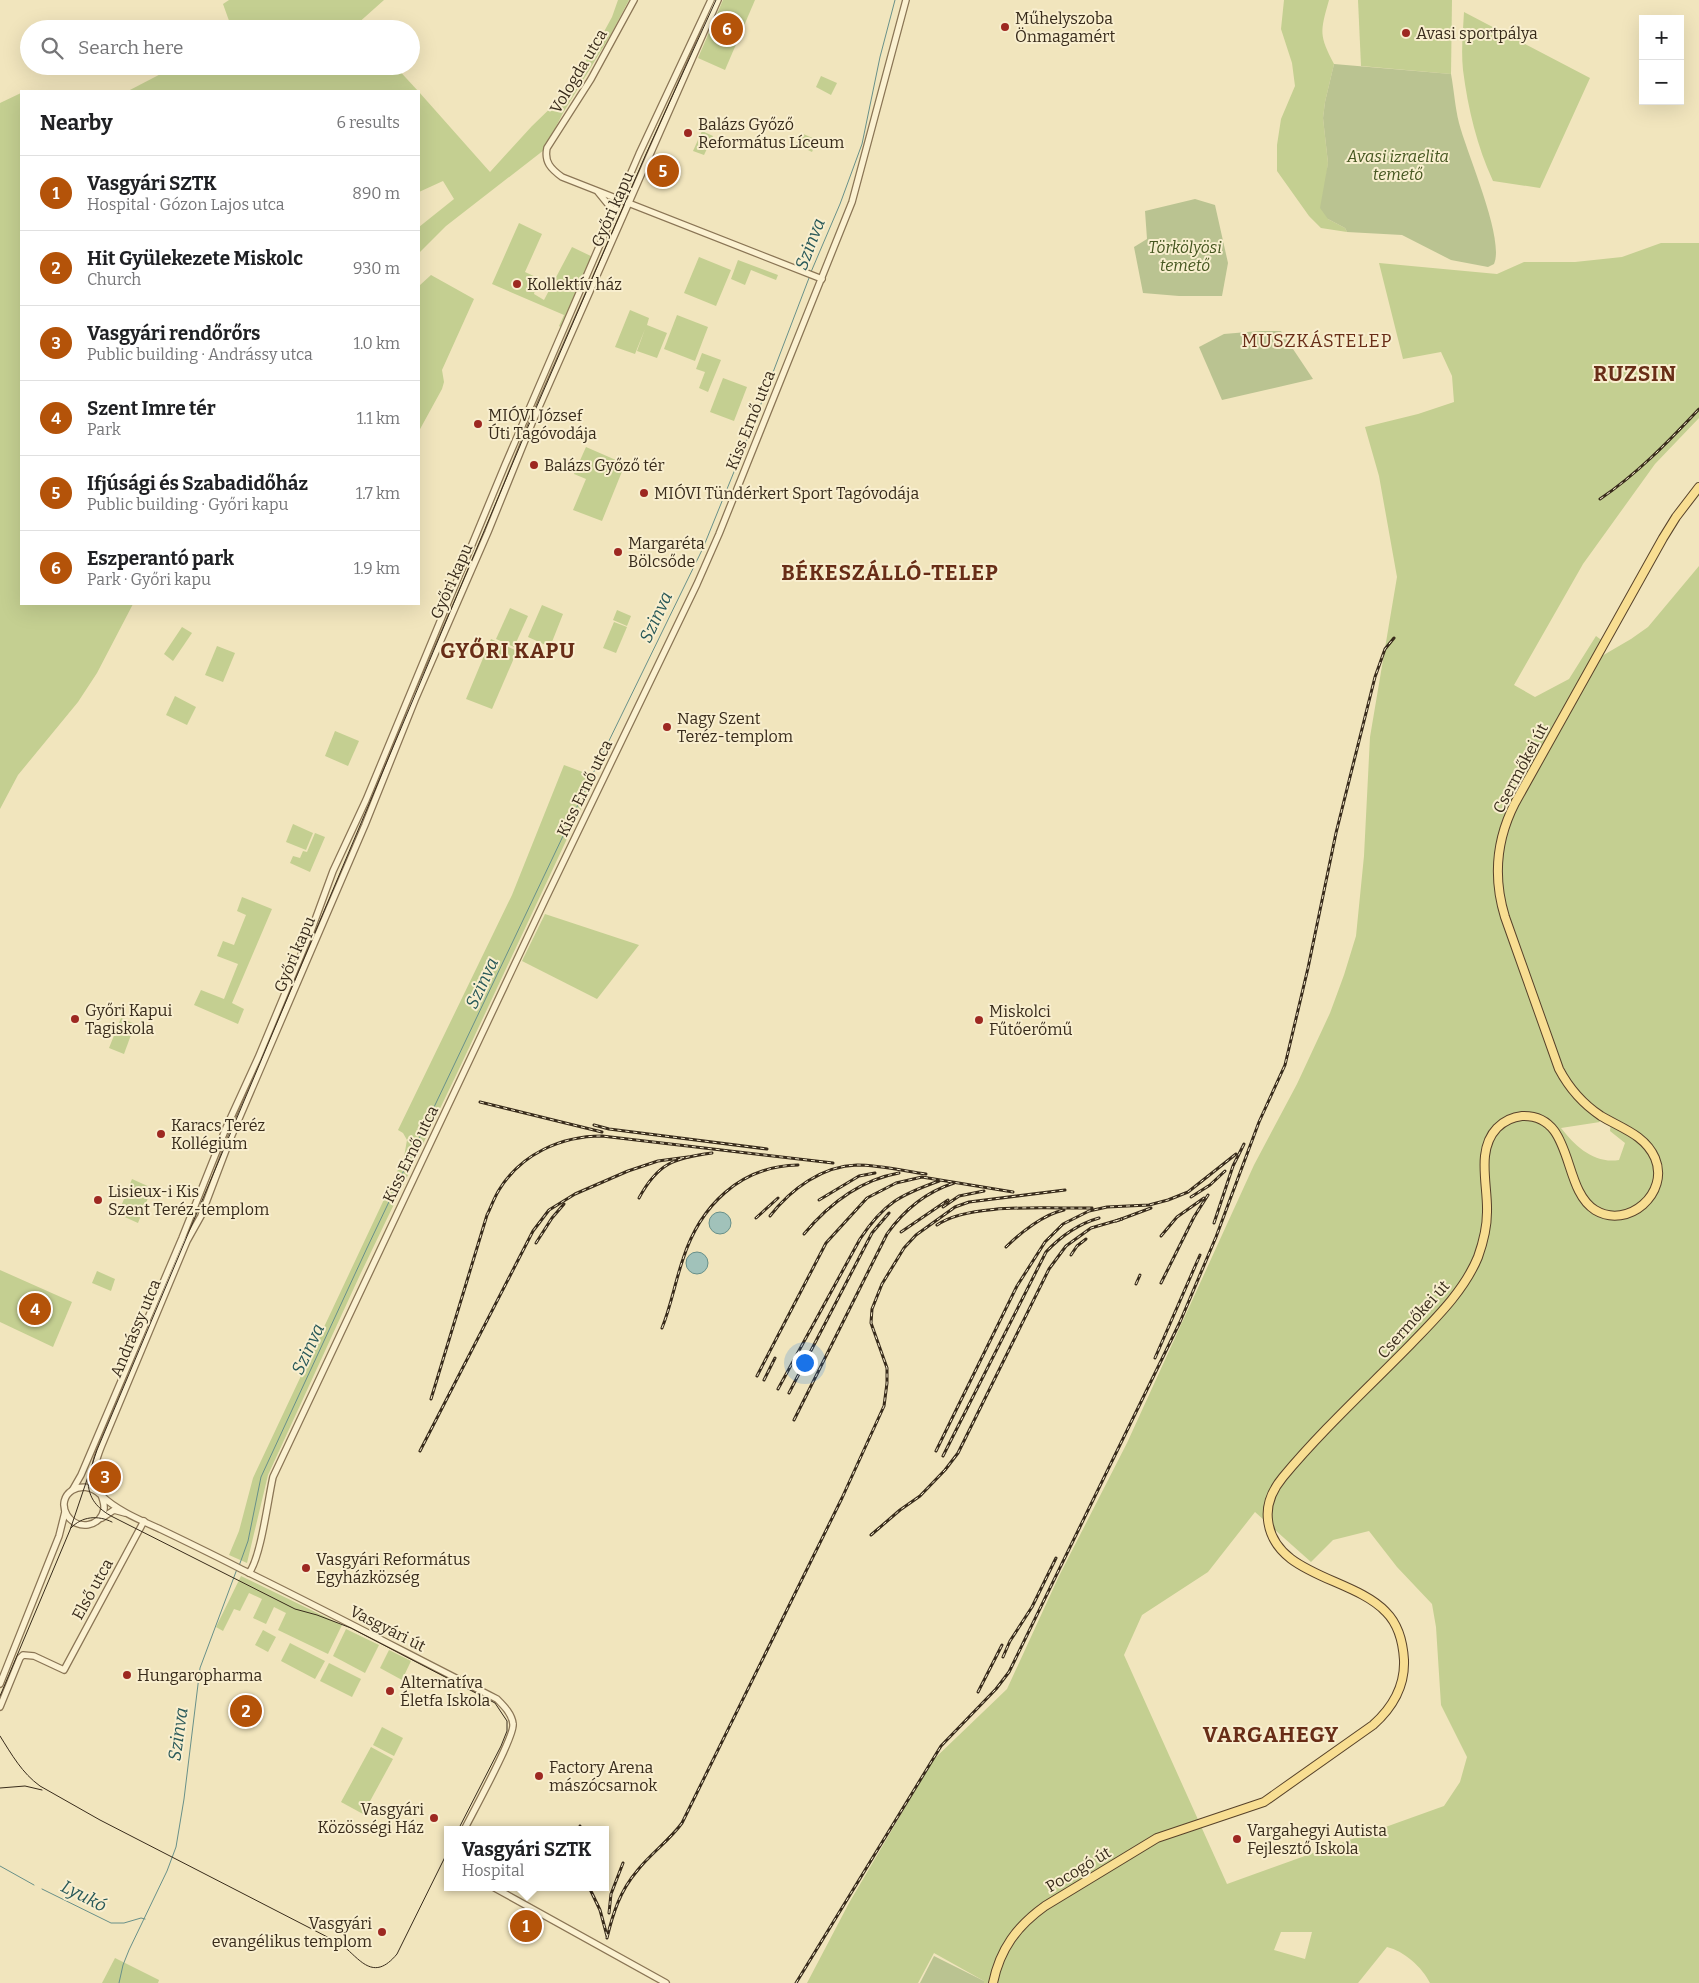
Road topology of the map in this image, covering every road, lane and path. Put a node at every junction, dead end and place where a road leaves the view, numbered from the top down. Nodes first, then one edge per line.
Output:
1 (634, 0) edge
2 (711, 0) edge
3 (718, 0) edge
4 (906, 0) edge
5 (598, 191) junction
6 (620, 199) junction
7 (629, 203) junction
8 (612, 218) junction
9 (819, 277) junction
10 (1699, 487) edge
11 (207, 1173) joint
12 (217, 1175) joint
13 (72, 1491) junction
14 (101, 1495) junction
15 (65, 1510) junction
16 (134, 1516) junction
17 (98, 1520) junction
18 (144, 1521) junction
19 (249, 1573) junction
20 (0, 1684) edge
21 (0, 1707) edge
22 (1213, 1819) joint
23 (466, 1826) edge
24 (500, 1891) edge
25 (666, 1983) edge
26 (993, 1983) edge

1 - 5 street, Vologda utca
2 - 6 street, Győri kapu
3 - 7 street, Győri kapu
4 - 9 street, Kiss Ernő utca
5 - 6 street
5 - 8 street
6 - 7 street
6 - 8 street, Győri kapu
7 - 9 street
7 - 12 street, Győri kapu
8 - 11 street, Győri kapu
9 - 19 street, Kiss Ernő utca
10 - 22 main road, Csermőkei út
11 - 13 street, Andrássy utca
12 - 14 street, Andrássy utca
13 - 14 street
13 - 15 street
14 - 16 street, Vasgyári út
14 - 17 street
15 - 17 street
15 - 20 street
16 - 17 street, Vasgyári út
16 - 18 street, Vasgyári út
18 - 19 street, Vasgyári út
18 - 21 street, Első utca
19 - 23 street, Vasgyári út
22 - 26 main road, Pocogó út
24 - 25 street

